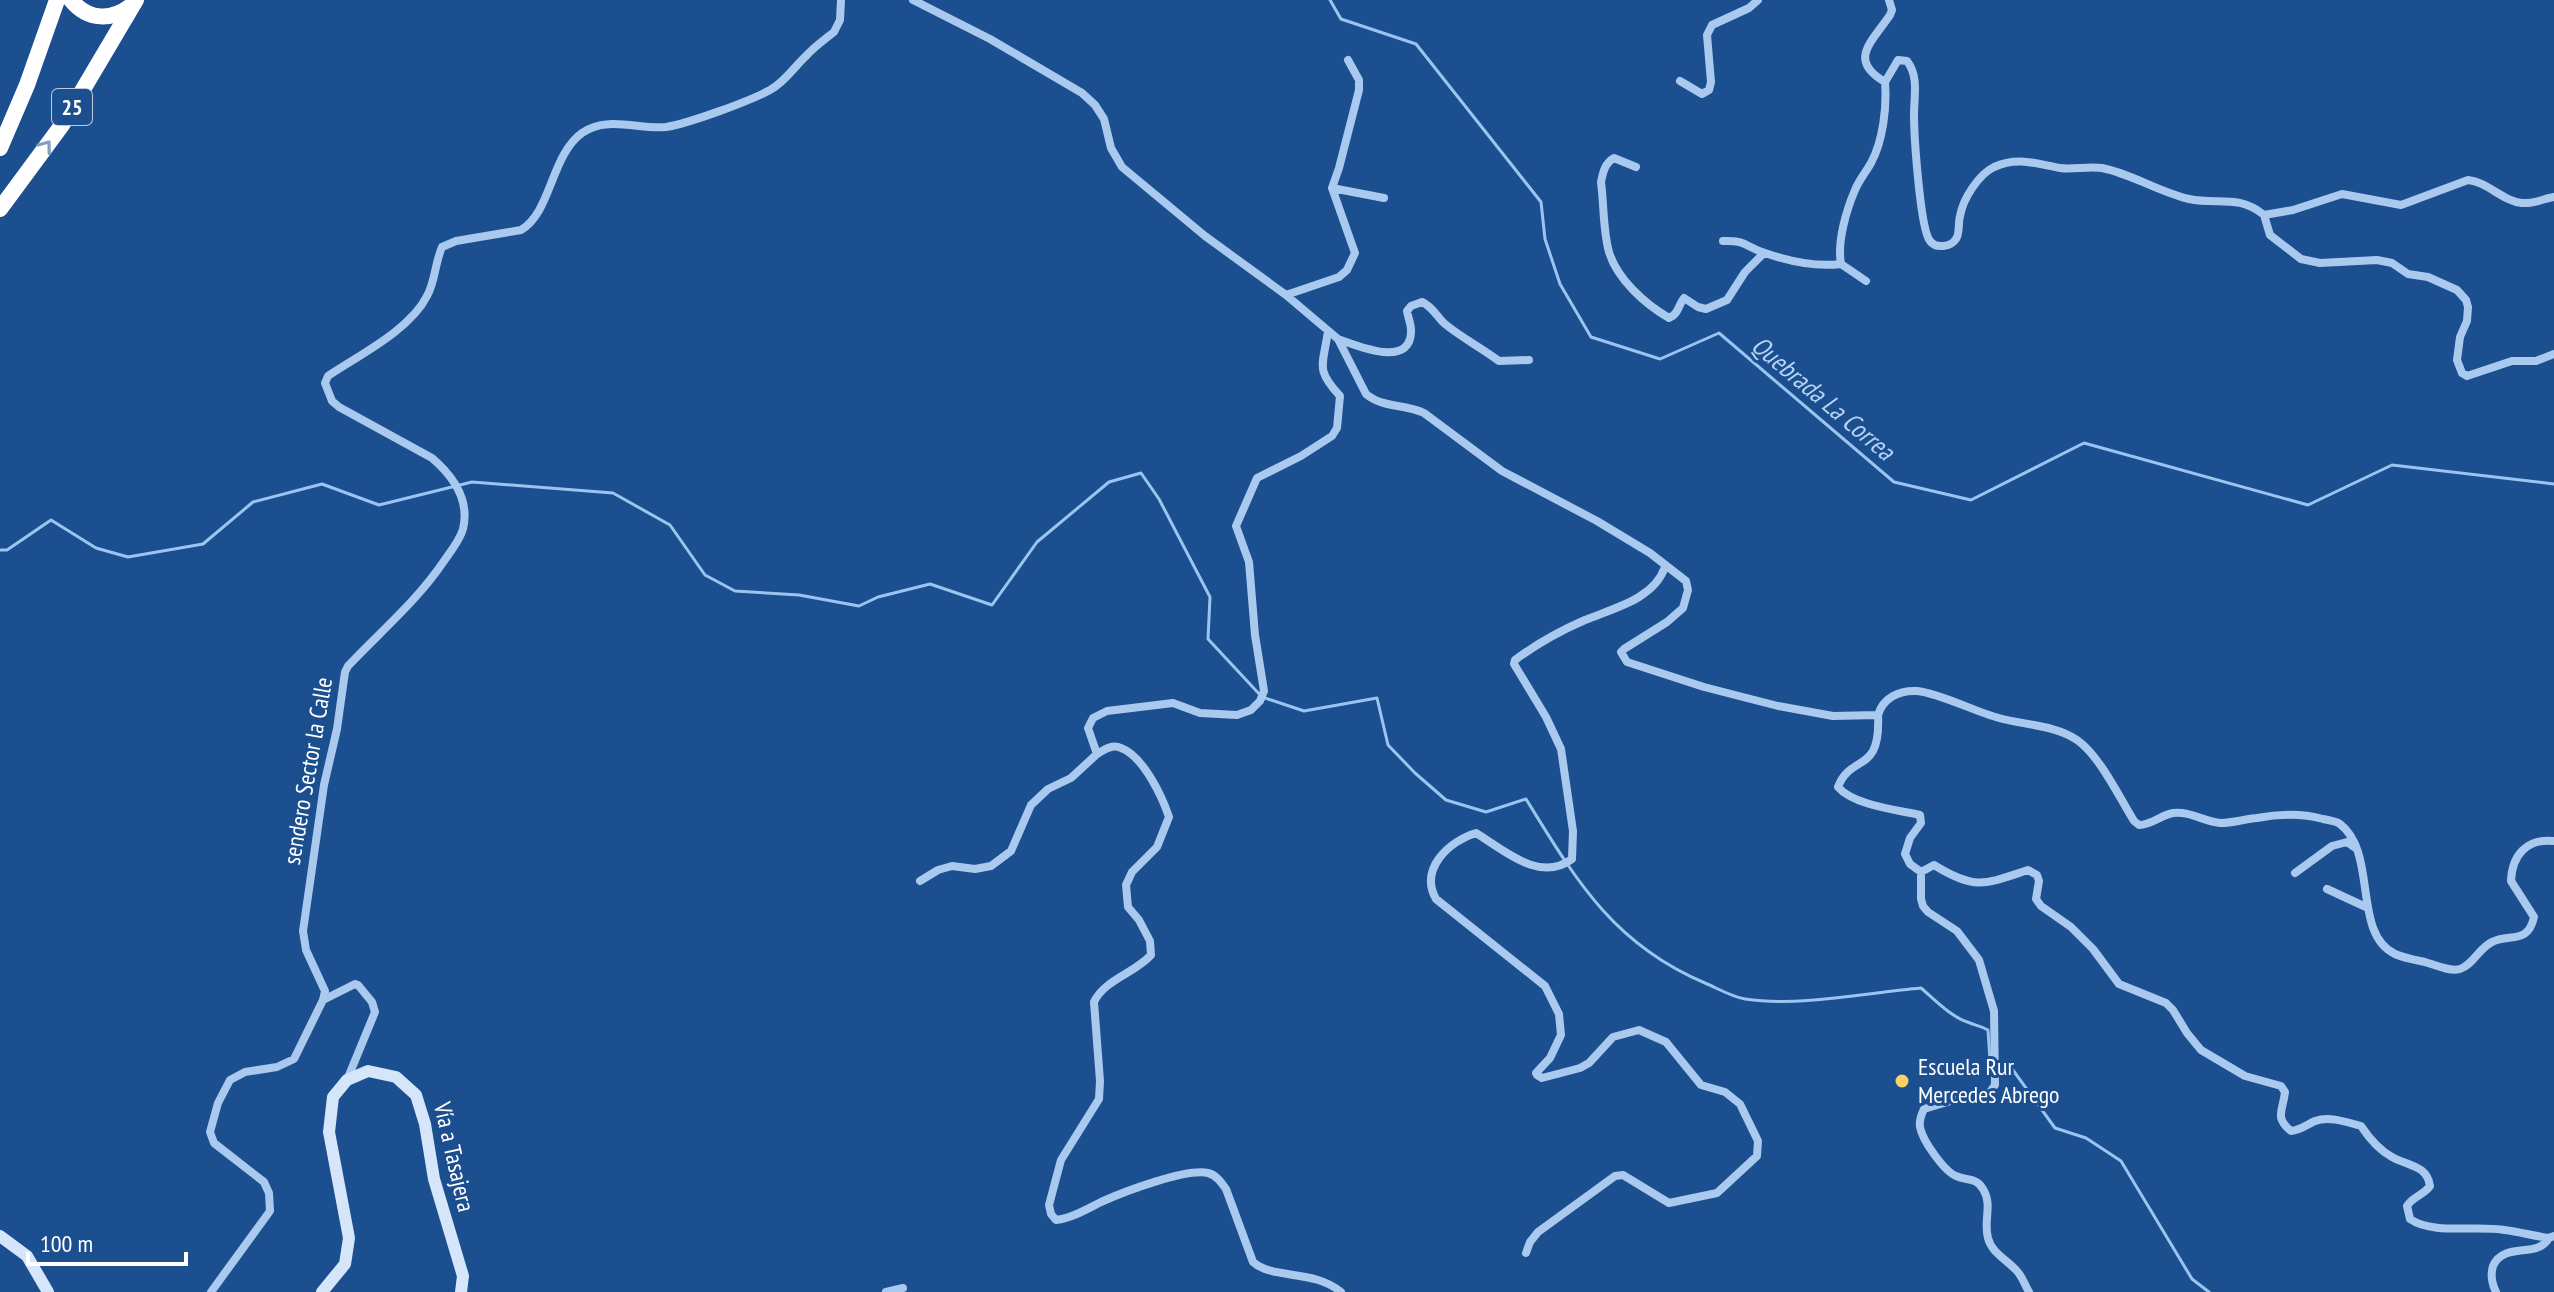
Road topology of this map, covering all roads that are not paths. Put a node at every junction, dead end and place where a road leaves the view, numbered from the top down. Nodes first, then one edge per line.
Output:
1 (57, 0) edge
2 (71, 0) edge
3 (841, 0) edge
4 (913, 0) edge
5 (1758, 0) edge
6 (1889, 0) edge
7 (135, 2) edge
8 (1348, 60) dead end
9 (1680, 81) dead end
10 (1885, 82) junction
11 (0, 148) edge
12 (1636, 167) dead end
13 (1332, 188) junction
14 (2554, 197) edge
15 (1384, 198) dead end
16 (0, 209) edge
17 (2264, 215) junction
18 (1723, 241) dead end
19 (1764, 253) junction
20 (1841, 264) junction
21 (1866, 281) dead end
22 (1286, 295) junction
23 (1328, 331) junction
24 (1338, 339) junction
25 (2554, 354) edge
26 (1529, 360) dead end
27 (1665, 567) junction
28 (1878, 715) junction
29 (1097, 754) junction
30 (2554, 841) edge
31 (2359, 849) junction
32 (1921, 872) junction
33 (2295, 873) dead end
34 (920, 881) dead end
35 (2327, 889) dead end
36 (2368, 908) junction
37 (323, 1000) junction
38 (347, 1080) junction
39 (0, 1236) edge
40 (2552, 1237) edge
41 (1526, 1253) dead end
42 (903, 1288) dead end
43 (48, 1292) edge
44 (211, 1292) edge
45 (322, 1292) edge
46 (461, 1292) edge
47 (886, 1292) edge
48 (1341, 1292) edge
49 (2029, 1292) edge
50 (2496, 1292) edge

1 - 11 highway, 25
2 - 7 highway
3 - 37 street, sendero Sector la Calle
4 - 22 street
5 - 9 street
6 - 10 street
16 -> 7 highway, 25
8 - 13 street
10 - 17 street
10 - 20 street
12 - 19 street
13 - 15 street
13 - 22 street
14 - 17 street
17 - 25 street
18 - 19 street
19 - 20 street
20 - 21 street
22 - 23 street
23 - 24 street
23 - 29 street
24 - 26 street
24 - 27 street
27 - 28 street
27 - 41 street
28 - 31 street
28 - 32 street
29 - 34 street
29 - 48 street
30 - 36 street
31 - 33 street
31 - 36 street
32 - 40 street
32 - 49 street
35 - 36 street
37 - 38 street
37 - 44 street
38 - 45 street
38 - 46 street, Vía a Tasajera
39 - 43 street
40 - 50 street
42 - 47 street

